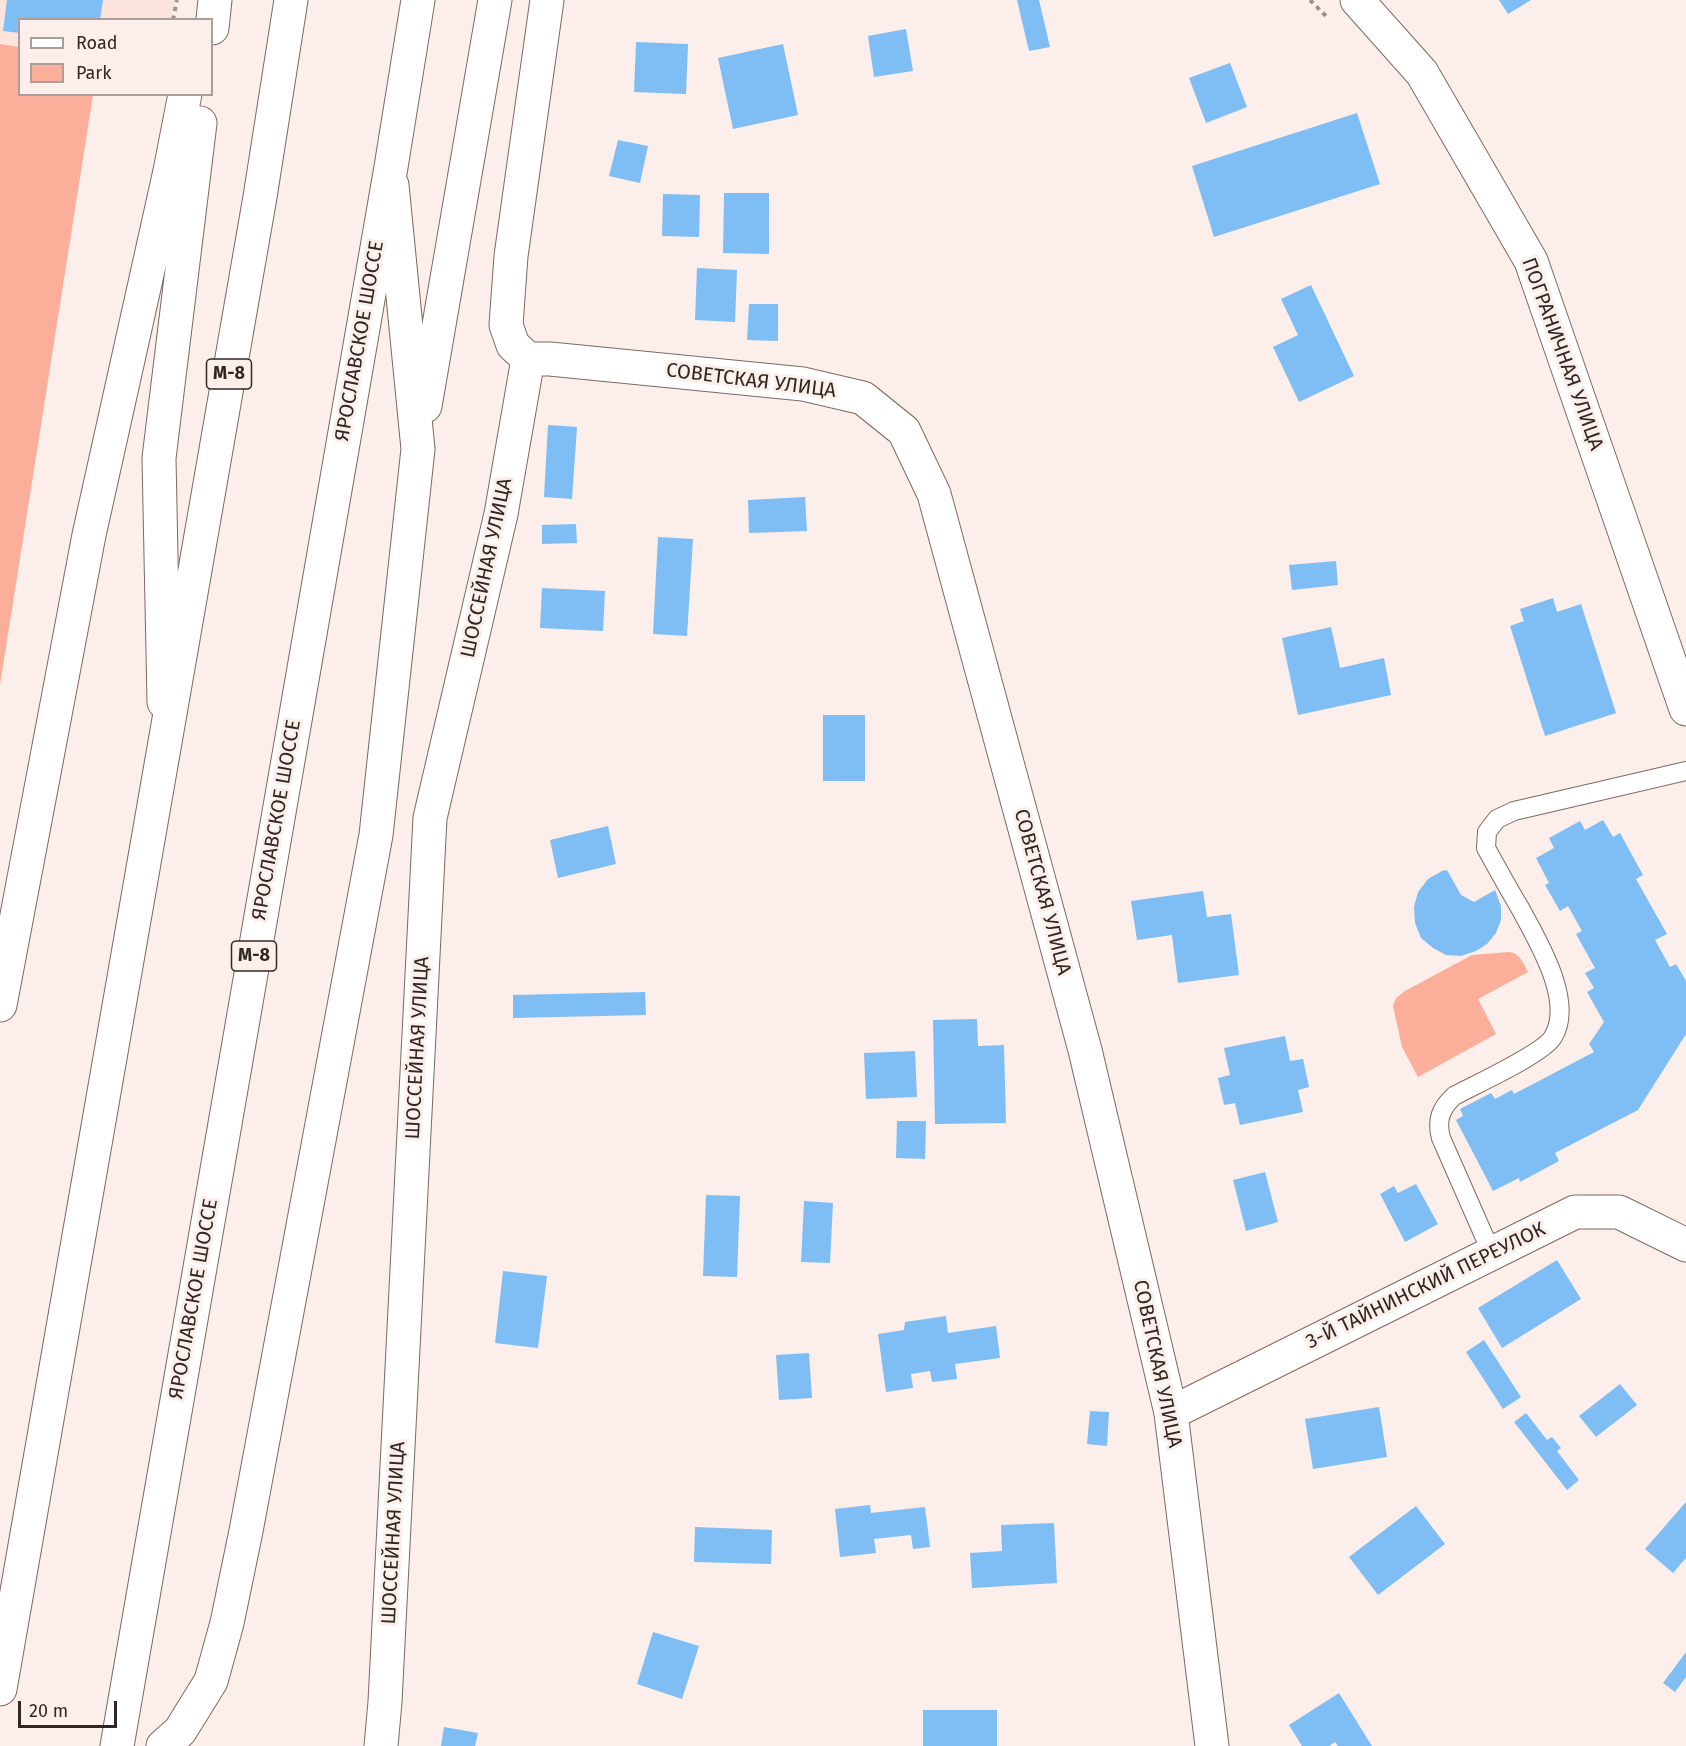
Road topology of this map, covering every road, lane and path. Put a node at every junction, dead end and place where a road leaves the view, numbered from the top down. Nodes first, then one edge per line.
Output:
1 (177, 0) edge
2 (203, 0) edge
3 (215, 0) edge
4 (291, 0) edge
5 (418, 0) edge
6 (495, 0) edge
7 (547, 0) edge
8 (1310, 0) edge
9 (1357, 0) edge
10 (173, 18) edge
11 (200, 18) edge
12 (213, 19) edge
13 (1333, 23) dead end
14 (185, 96) edge
15 (203, 96) edge
16 (390, 166) junction
17 (528, 359) junction
18 (418, 449) junction
19 (1686, 708) edge
20 (165, 747) junction
21 (1686, 771) edge
22 (0, 1005) edge
23 (1686, 1245) edge
24 (1492, 1254) junction
25 (1171, 1413) junction
26 (0, 1689) edge
27 (117, 1746) edge
28 (163, 1746) edge
29 (381, 1746) edge
30 (1212, 1746) edge

1 - 10 path
2 - 11 main road
3 - 12 main road
4 - 20 main road, М-8
5 - 16 main road, ЯРОСЛАВСКОЕ ШОССЕ / М-8
6 - 18 main road
7 - 17 main road
8 - 13 path
9 - 19 main road, ПОГРАНИЧНАЯ УЛИЦА
14 - 22 main road
15 - 20 main road
16 - 18 main road
16 - 27 main road, ЯРОСЛАВСКОЕ ШОССЕ / М-8
17 - 25 main road, СОВЕТСКАЯ УЛИЦА
17 - 29 main road, ШОССЕЙНАЯ УЛИЦА
18 - 28 main road
20 - 26 main road, М-8
21 - 24 lane
23 - 24 main road, 3-Й ТАЙНИНСКИЙ ПЕРЕУЛОК
24 - 25 main road, 3-Й ТАЙНИНСКИЙ ПЕРЕУЛОК
25 - 30 main road, СОВЕТСКАЯ УЛИЦА

